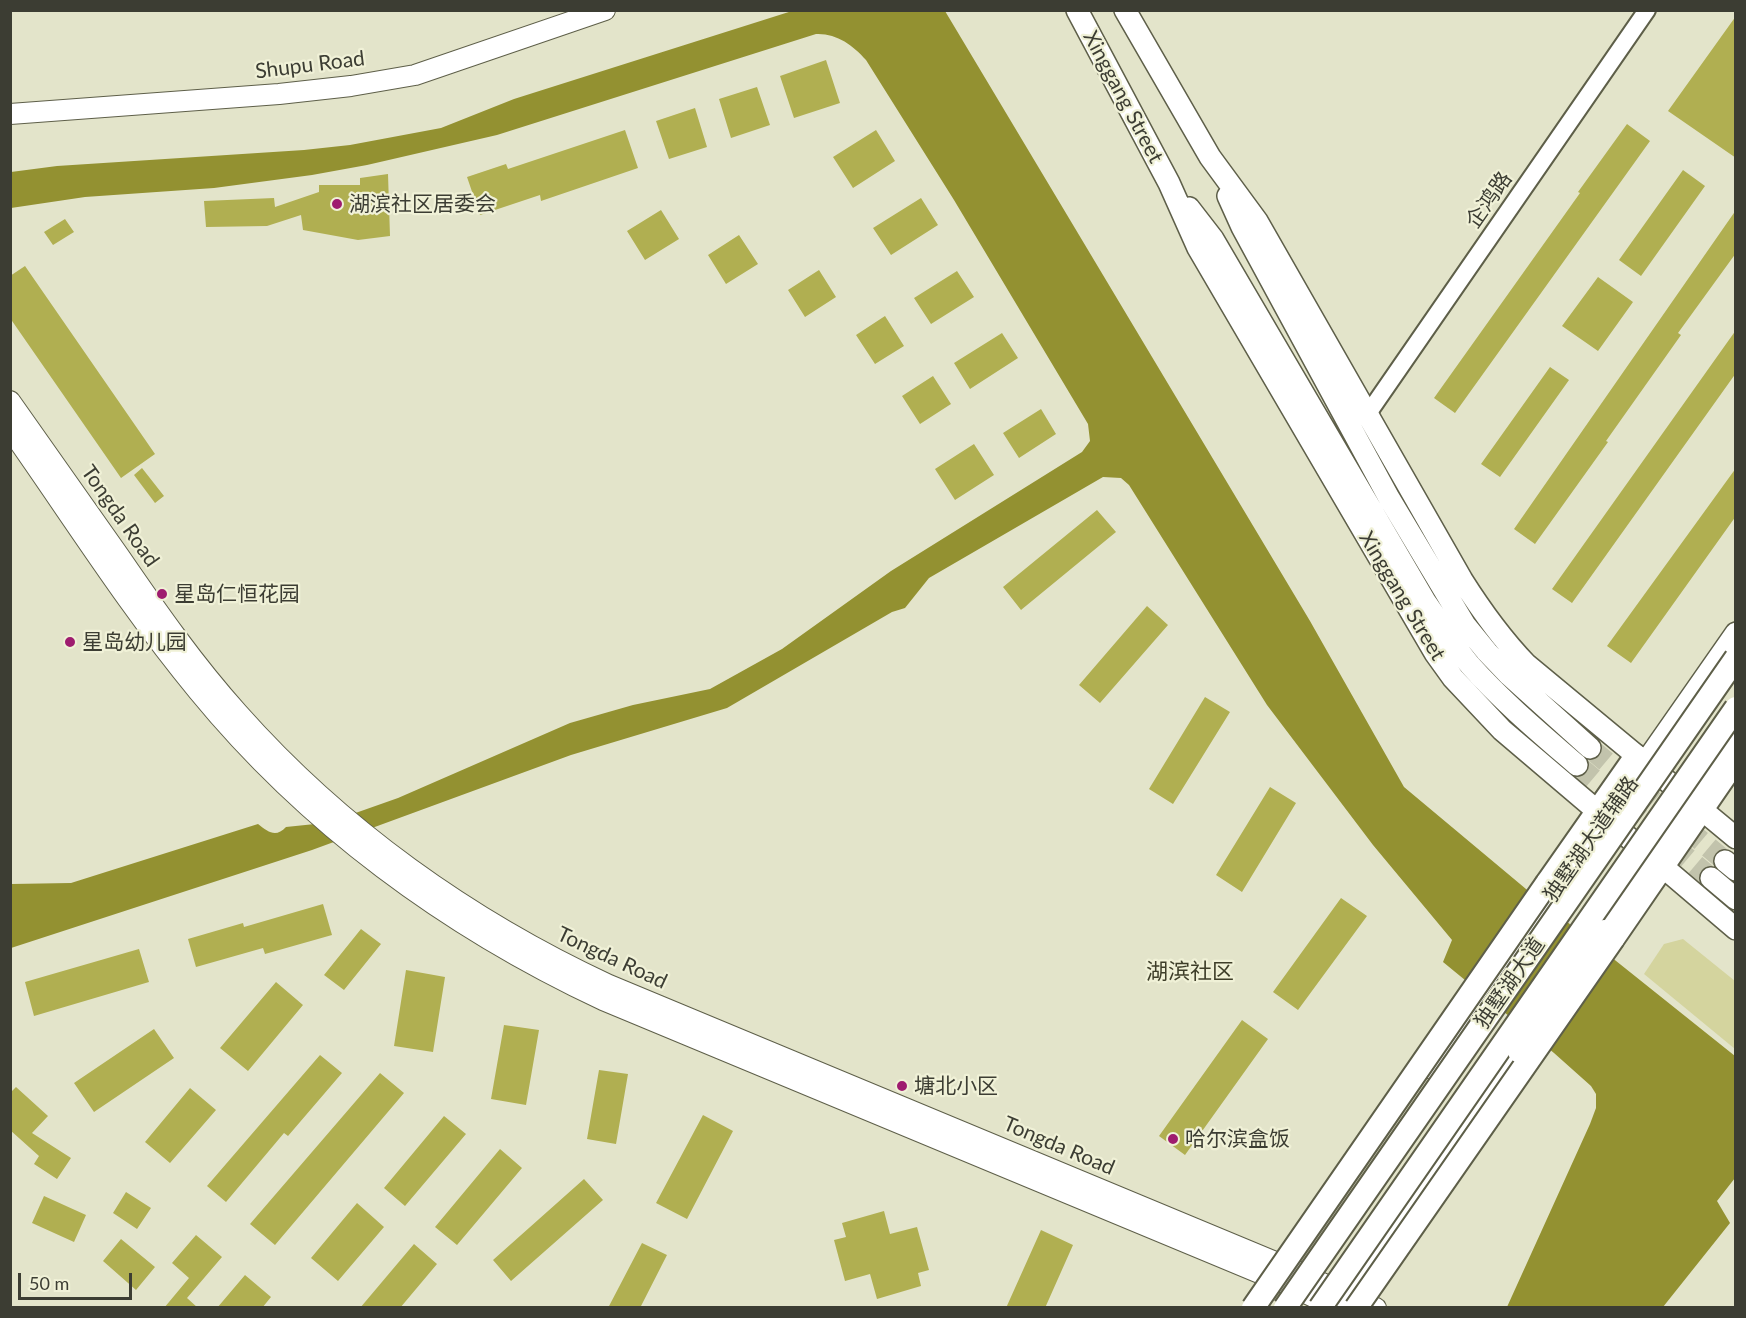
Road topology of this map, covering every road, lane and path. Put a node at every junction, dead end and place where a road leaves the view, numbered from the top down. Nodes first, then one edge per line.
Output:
1 (605, 10) edge
2 (1077, 10) edge
3 (1125, 10) edge
4 (1647, 10) edge
5 (10, 114) edge
6 (1210, 158) junction
7 (1169, 183) junction
8 (10, 401) edge
9 (1367, 415) junction
10 (10, 429) edge
11 (1736, 633) edge
12 (1736, 658) edge
13 (1736, 708) edge
14 (1736, 736) edge
15 (1736, 759) edge
16 (1640, 760) junction
17 (1696, 805) junction
18 (1601, 816) junction
19 (356, 838) junction
20 (1736, 838) edge
21 (1656, 862) junction
22 (1711, 878) tunnel mouth
23 (1549, 890) junction
24 (1736, 899) edge
25 (1736, 928) edge
26 (1608, 934) junction
27 (1288, 1276) junction
28 (1346, 1305) edge
29 (1253, 1308) edge
30 (1285, 1308) edge
31 (1320, 1308) edge
32 (1376, 1308) edge

1 - 5 main road, Shupu Road
2 - 7 main road, Xinggang Street
3 - 6 main road, Xinggang Street
4 - 9 street, 企鸿路
6 - 7 main road, Xinggang Street
6 - 9 main road, Xinggang Street
7 - 18 main road, Xinggang Street
8 - 19 main road, Tongda Road
9 - 16 main road, Xinggang Street
10 - 19 main road, Tongda Road
11 - 16 main road, 独墅湖大道辅路
12 - 30 highway, 独墅湖大道, bridge
13 - 31 highway, 独墅湖大道, bridge
14 - 17 main road
15 - 17 highway
16 - 17 main road, Xinggang Street
16 - 18 highway
17 - 20 main road, Xinggang Street
17 - 21 highway
18 - 21 main road, Xinggang Street
18 - 23 highway
19 - 27 main road, Tongda Road
21 - 25 main road, Xinggang Street
21 - 26 highway
22 - 24 main road
23 - 27 main road, 独墅湖大道辅路
23 - 29 highway, bridge
26 - 28 highway, bridge
26 - 28 main road, bridge
27 - 28 main road, Tongda Road
28 - 32 main road, Tongda Road

